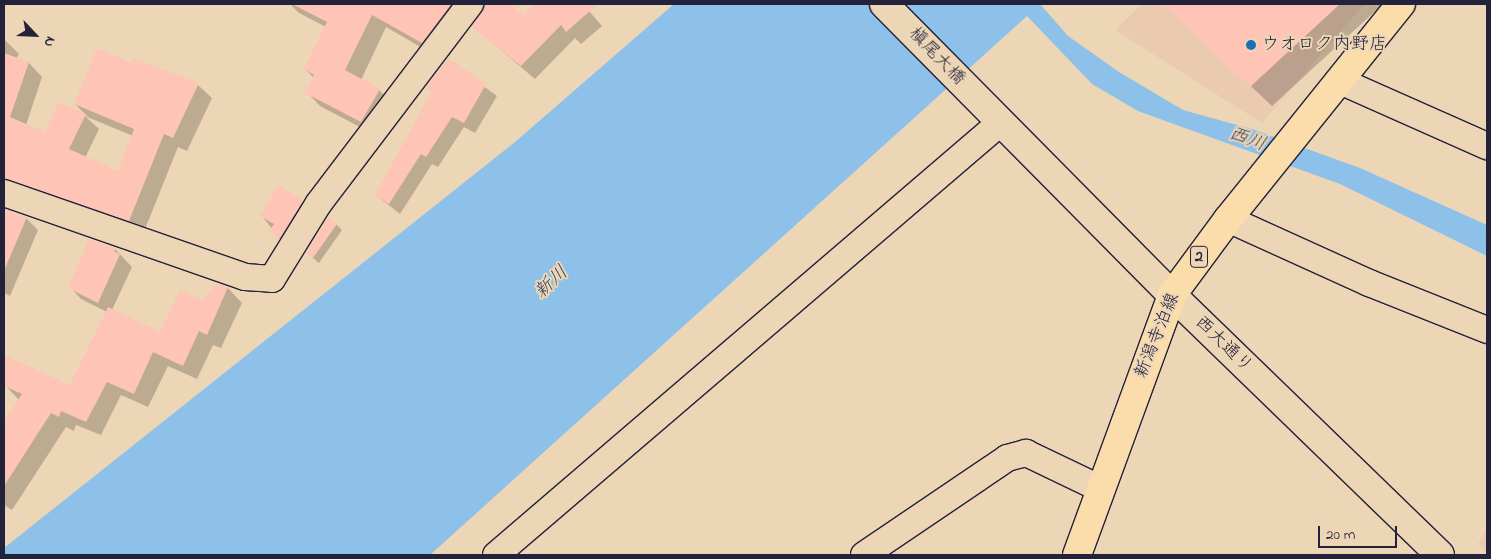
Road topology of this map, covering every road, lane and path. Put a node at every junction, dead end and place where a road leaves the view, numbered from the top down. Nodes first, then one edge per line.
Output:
1 (470, 4) edge
2 (884, 4) edge
3 (1401, 4) edge
4 (1340, 81) junction
5 (994, 117) junction
6 (1487, 146) edge
7 (4, 194) edge
8 (1228, 219) junction
9 (1172, 295) junction
10 (1487, 330) edge
11 (1101, 489) junction
12 (496, 555) edge
13 (864, 555) edge
14 (1077, 555) edge
15 (1440, 555) edge

1 - 7 street
2 - 5 street, 槇尾大橋
3 - 4 main road, 新潟寺泊線 / 2
4 - 6 street
4 - 8 main road, 新潟寺泊線 / 2
5 - 9 street, 西大通り
5 - 12 street
8 - 9 main road, 新潟寺泊線 / 2
8 - 10 street
9 - 11 main road, 新潟寺泊線 / 2
9 - 15 street, 西大通り
11 - 13 street
11 - 14 main road, 新潟寺泊線 / 2

